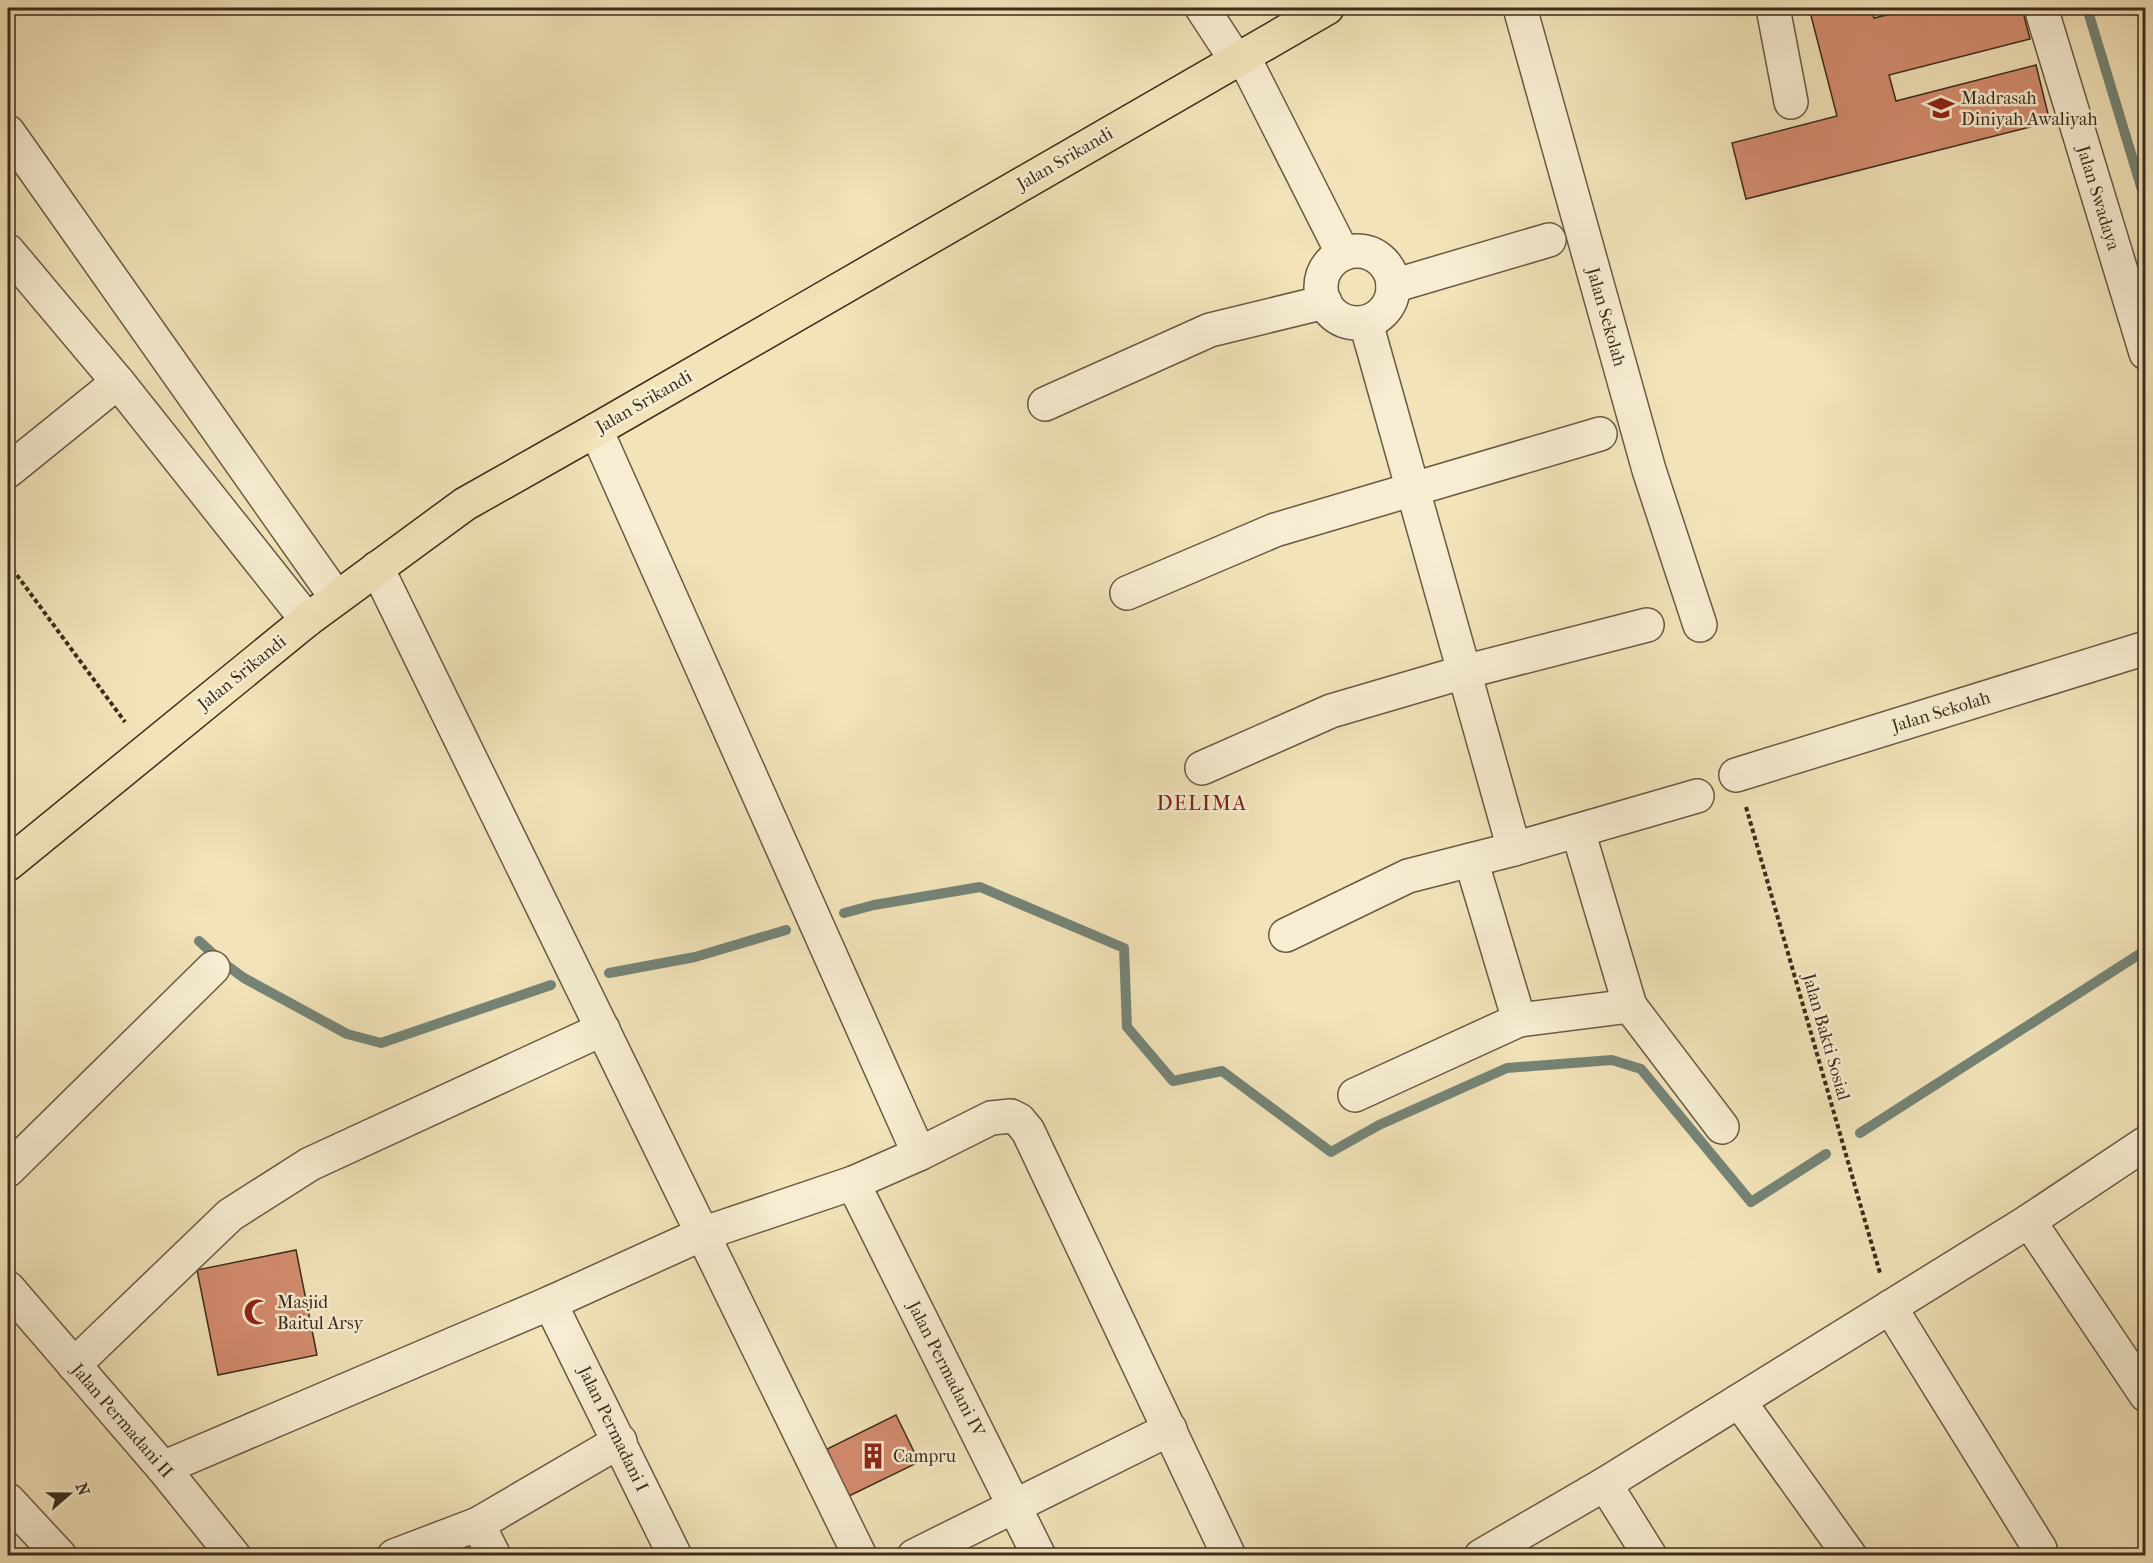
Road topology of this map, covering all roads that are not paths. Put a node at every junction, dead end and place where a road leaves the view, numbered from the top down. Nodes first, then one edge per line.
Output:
1 (1202, 8) edge
2 (1327, 8) edge
3 (1520, 8) edge
4 (1773, 8) edge
5 (2041, 8) edge
6 (1239, 58) junction
7 (1791, 102) dead end
8 (8, 132) edge
9 (1550, 240) dead end
10 (8, 251) edge
11 (1343, 254) junction
12 (1393, 286) junction
13 (1325, 302) junction
14 (1366, 322) junction
15 (2145, 353) edge
16 (118, 382) junction
17 (1045, 404) dead end
18 (596, 430) junction
19 (1600, 434) dead end
20 (8, 471) edge
21 (1413, 490) junction
22 (377, 568) junction
23 (1127, 593) dead end
24 (336, 597) junction
25 (307, 620) junction
26 (1647, 625) dead end
27 (1700, 625) dead end
28 (2145, 648) edge
29 (1464, 672) junction
30 (1202, 768) dead end
31 (1736, 775) road end
32 (1697, 796) dead end
33 (1578, 831) junction
34 (1514, 849) junction
35 (1471, 860) junction
36 (8, 864) edge
37 (1286, 935) dead end
38 (213, 968) dead end
39 (1630, 1006) junction
40 (1519, 1020) junction
41 (603, 1029) junction
42 (1354, 1095) dead end
43 (1722, 1126) dead end
44 (2145, 1143) edge
45 (919, 1154) junction
46 (8, 1170) edge
47 (853, 1183) junction
48 (2029, 1221) junction
49 (702, 1234) junction
50 (8, 1288) edge
51 (549, 1303) junction
52 (1890, 1307) junction
53 (74, 1365) junction
54 (2145, 1395) edge
55 (1739, 1401) junction
56 (1170, 1429) junction
57 (620, 1441) junction
58 (163, 1468) junction
59 (1605, 1484) junction
60 (8, 1500) edge
61 (1014, 1505) junction
62 (478, 1524) junction
63 (2040, 1549) dead end
64 (60, 1556) edge
65 (234, 1556) edge
66 (393, 1556) edge
67 (494, 1556) edge
68 (675, 1556) edge
69 (860, 1556) edge
70 (914, 1556) edge
71 (1039, 1556) edge
72 (1229, 1556) edge
73 (1481, 1556) edge
74 (1650, 1556) edge
75 (1850, 1556) edge

1 - 6 street
2 - 6 main road, Jalan Srikandi
3 - 27 street, Jalan Sekolah
4 - 7 street
5 - 15 street, Jalan Swadaya
6 - 11 street
6 - 18 main road, Jalan Srikandi
8 - 24 street
9 - 12 street
10 - 16 street
11 - 12 street
11 - 13 street
12 - 14 street
13 - 14 street
13 - 17 street
14 - 21 street
16 - 20 street
16 - 25 street
18 - 22 main road, Jalan Srikandi
18 - 45 street
19 - 21 street
21 - 23 street
21 - 29 street
22 - 24 main road, Jalan Srikandi
22 - 41 street
24 - 25 main road, Jalan Srikandi
25 - 36 main road, Jalan Srikandi
26 - 29 street
28 - 31 street, Jalan Sekolah
29 - 30 street
29 - 34 street
32 - 33 street
33 - 34 street
33 - 39 street
34 - 35 street
35 - 37 street
35 - 40 street
38 - 46 street
39 - 40 street
39 - 43 street
40 - 42 street
41 - 49 street
41 - 53 street
44 - 48 street
45 - 47 street
45 - 56 street
47 - 49 street
47 - 61 street, Jalan Permadani IV
48 - 52 street
48 - 54 street
49 - 51 street
49 - 69 street
50 - 53 street, Jalan Permadani II
51 - 57 street, Jalan Permadani I
51 - 58 street
52 - 55 street
52 - 63 street
53 - 58 street, Jalan Permadani II
55 - 59 street
55 - 75 street
56 - 61 street
56 - 72 street
57 - 62 street
57 - 68 street, Jalan Permadani I
58 - 65 street, Jalan Permadani II
59 - 73 street
59 - 74 street
60 - 64 street
61 - 70 street
61 - 71 street, Jalan Permadani IV
62 - 66 street
62 - 67 street

